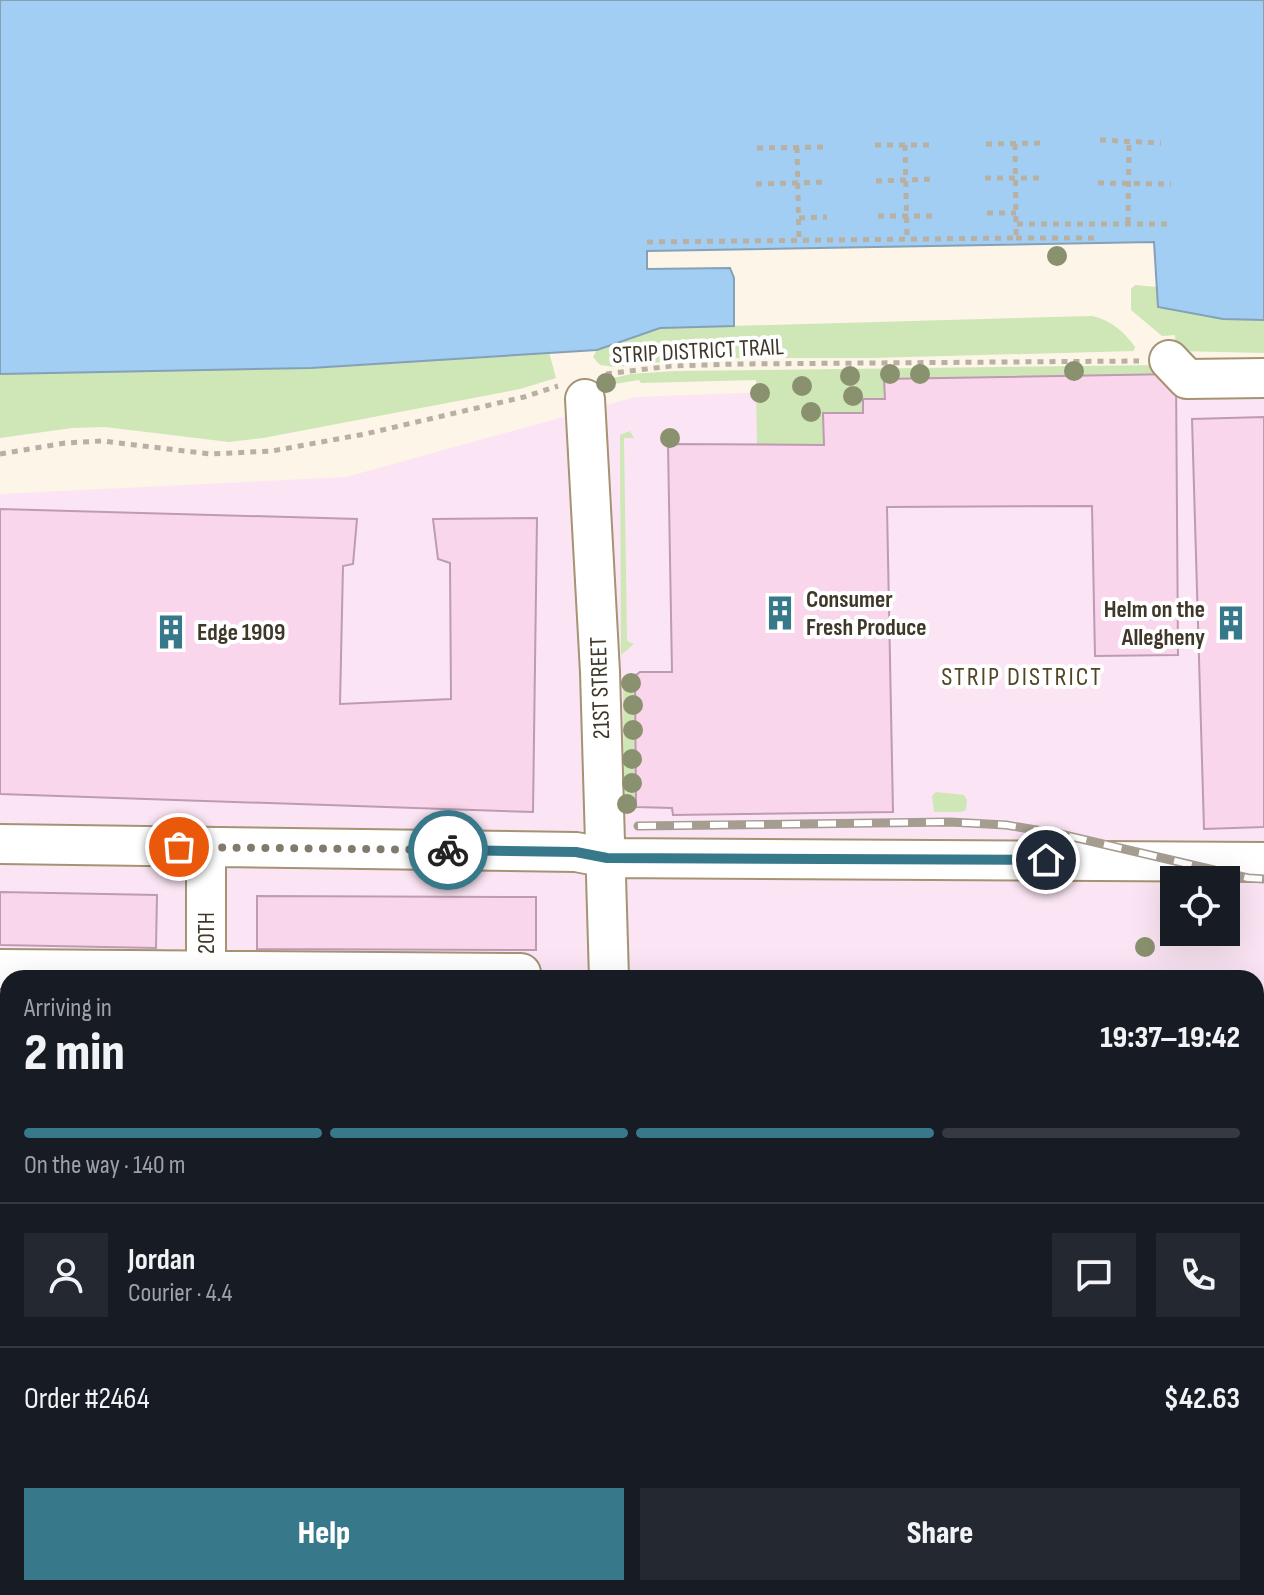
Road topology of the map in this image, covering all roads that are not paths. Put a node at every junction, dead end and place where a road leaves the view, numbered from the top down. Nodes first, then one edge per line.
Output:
1 (1169, 360) road end
2 (1264, 378) edge
3 (585, 385) road end
4 (0, 844) edge
5 (206, 847) junction
6 (607, 858) junction
7 (1264, 862) edge
8 (0, 969) edge
9 (206, 970) joint
10 (609, 970) edge

1 - 2 street
3 - 6 street, 21ST STREET
4 - 5 street
5 - 6 street
5 - 9 street, 20TH
6 - 7 street
6 - 10 street, 21ST STREET
8 - 9 street

